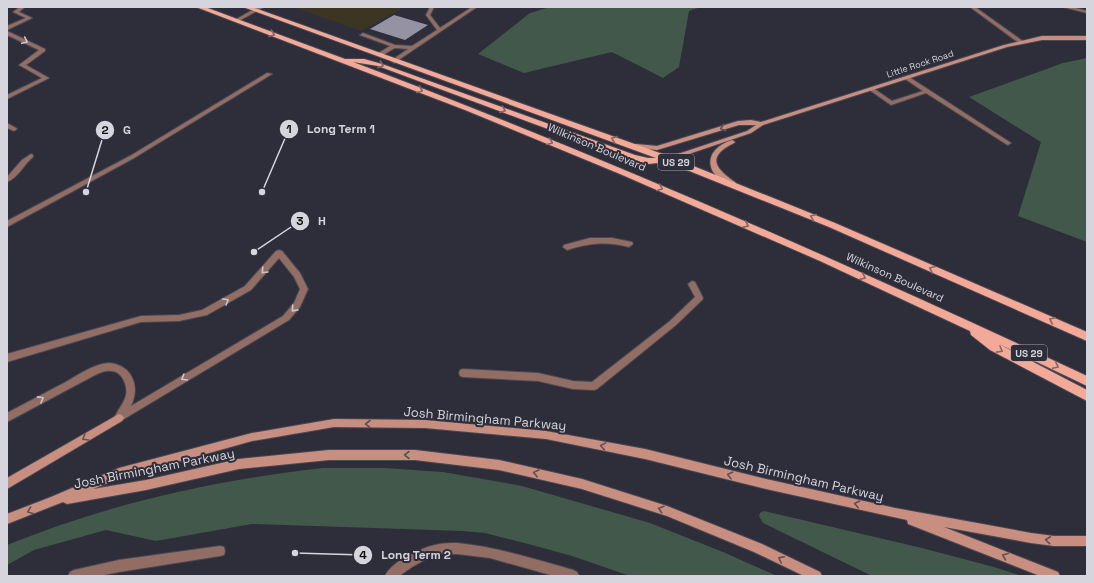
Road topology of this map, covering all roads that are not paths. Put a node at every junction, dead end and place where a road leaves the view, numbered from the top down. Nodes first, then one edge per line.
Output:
1 (23, 7) edge
2 (199, 7) edge
3 (246, 7) edge
4 (432, 7) edge
5 (475, 7) edge
6 (972, 7) edge
7 (1065, 7) edge
8 (259, 9) edge
9 (1087, 12) edge
10 (235, 20) junction
11 (7, 28) edge
12 (439, 30) junction
13 (7, 33) edge
14 (363, 34) dead end
15 (1087, 38) edge
16 (1021, 42) junction
17 (394, 46) junction
18 (413, 48) junction
19 (379, 55) junction
20 (394, 60) junction
21 (342, 61) junction
22 (269, 74) dead end
23 (907, 78) junction
24 (871, 89) junction
25 (927, 91) junction
26 (10, 96) edge
27 (761, 124) junction
28 (7, 125) edge
29 (14, 130) dead end
30 (747, 132) junction
31 (1008, 143) dead end
32 (632, 145) junction
33 (31, 156) dead end
34 (668, 159) junction
35 (7, 180) edge
36 (740, 187) junction
37 (7, 224) edge
38 (630, 244) dead end
39 (567, 247) dead end
40 (692, 284) dead end
41 (970, 326) junction
42 (1085, 335) edge
43 (7, 358) edge
44 (463, 373) dead end
45 (1087, 381) edge
46 (1087, 396) edge
47 (7, 418) edge
48 (119, 418) junction
49 (7, 484) edge
50 (52, 502) junction
51 (895, 513) junction
52 (7, 519) edge
53 (1087, 541) edge
54 (220, 551) dead end
55 (74, 576) edge
56 (391, 576) edge
57 (573, 576) edge
58 (816, 576) edge
59 (1054, 576) edge

1 - 11 street
2 - 10 main road, Wilkinson Boulevard / US 29
3 - 8 main road, Wilkinson Boulevard / US 29
4 - 12 street
5 - 12 street
6 - 16 street
7 - 9 street
8 - 10 street
8 - 19 main road, Wilkinson Boulevard / US 29
10 -> 21 main road, Wilkinson Boulevard / US 29
12 - 18 street
13 -> 26 street
14 - 17 street
15 - 16 main road, Little Rock Road
16 - 23 main road, Little Rock Road
17 - 18 street
17 - 19 street
18 - 20 street
19 - 20 main road, Wilkinson Boulevard / US 29
32 -> 20 main road, Wilkinson Boulevard / US 29
21 -> 34 main road
21 -> 41 main road, Wilkinson Boulevard / US 29
22 - 37 street
23 - 24 main road, Little Rock Road
23 - 25 street
24 - 25 street
24 - 27 main road, Little Rock Road
25 - 31 street
27 - 30 main road, Little Rock Road
27 -> 32 main road, Little Rock Road
28 - 29 street
30 - 34 main road, Little Rock Road
30 - 36 main road
32 - 34 main road, Wilkinson Boulevard / US 29
33 - 35 street
34 - 36 main road, Wilkinson Boulevard / US 29
42 -> 36 main road, Wilkinson Boulevard / US 29
38 - 39 street
40 - 44 street
41 -> 45 main road, Wilkinson Boulevard / US 29
41 -> 46 main road
43 -> 48 street
47 -> 48 street
48 -> 49 main road
51 -> 50 main road, Josh Birmingham Parkway
50 -> 52 main road, Josh Birmingham Parkway
58 -> 50 main road, Josh Birmingham Parkway
53 -> 51 main road
59 -> 51 main road
54 - 55 street
56 - 57 street

